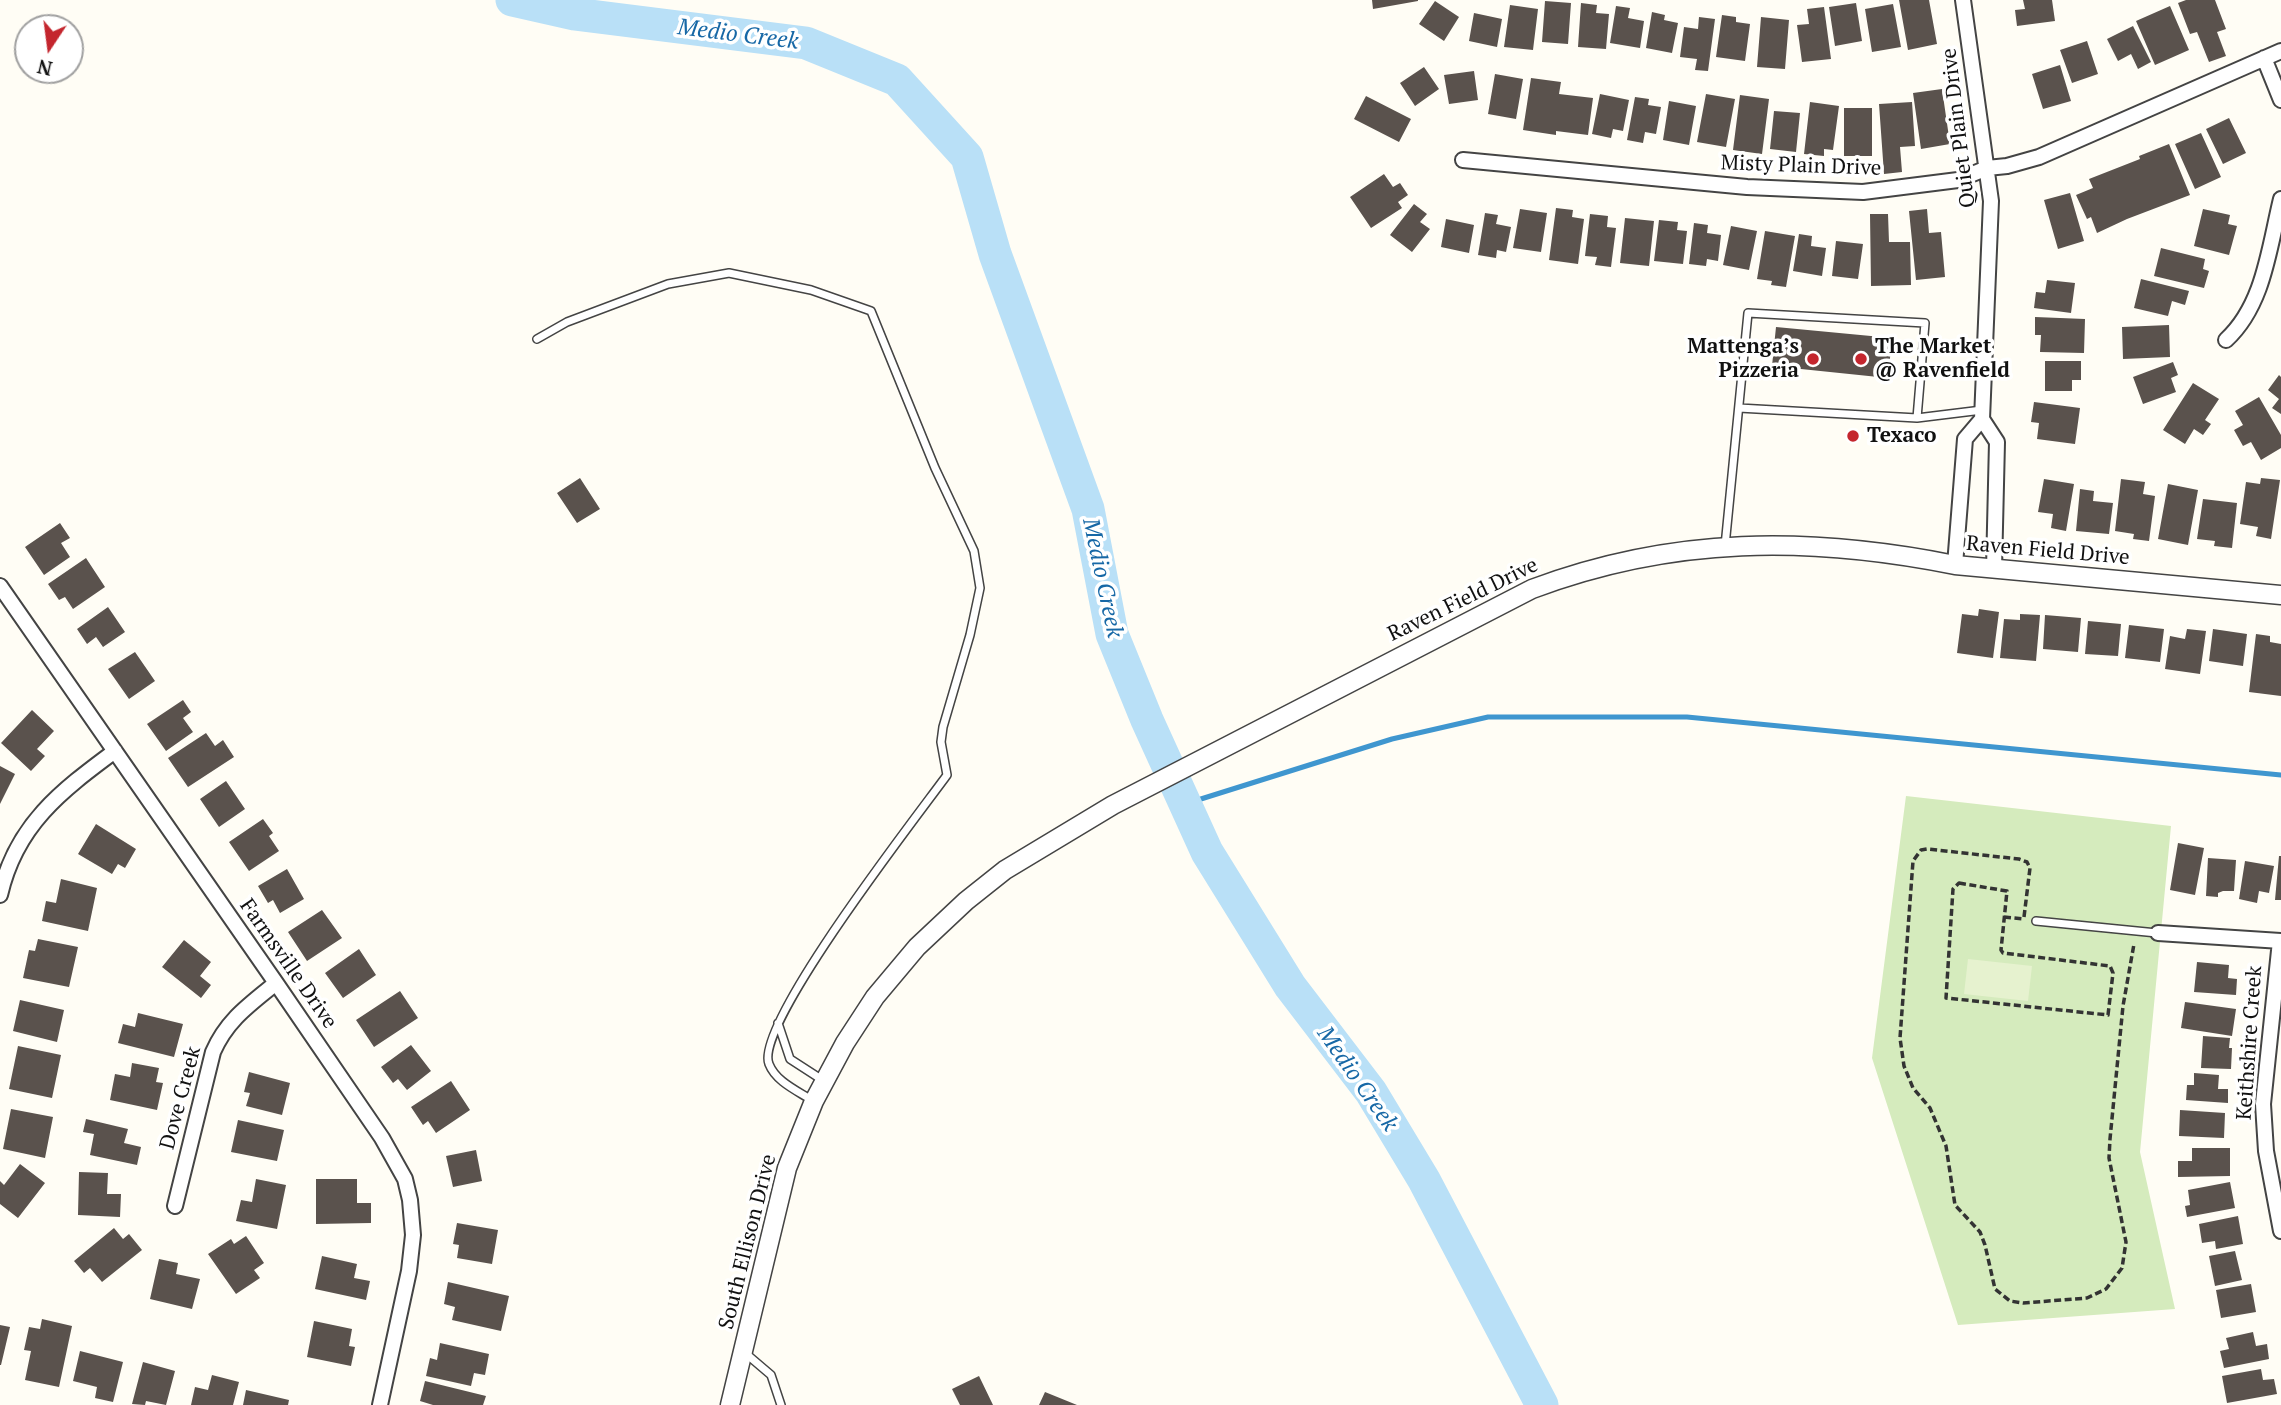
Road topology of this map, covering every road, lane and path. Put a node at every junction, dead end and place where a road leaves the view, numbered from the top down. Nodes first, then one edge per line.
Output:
1 (1964, 0) edge
2 (2281, 51) edge
3 (2264, 58) junction
4 (2281, 100) edge
5 (1463, 160) dead end
6 (1987, 168) junction
7 (2281, 199) edge
8 (537, 339) dead end
9 (2226, 340) dead end
10 (1739, 408) junction
11 (1982, 415) junction
12 (1917, 418) junction
13 (1725, 546) junction
14 (1955, 565) junction
15 (1994, 569) junction
16 (0, 586) edge
17 (2281, 595) edge
18 (115, 751) junction
19 (1113, 805) joint
20 (0, 895) edge
21 (2004, 917) junction
22 (2024, 919) junction
23 (2036, 921) joint
24 (2136, 931) junction
25 (2158, 933) joint
26 (2280, 941) edge
27 (276, 983) junction
28 (778, 1023) junction
29 (825, 1081) junction
30 (814, 1101) junction
31 (2274, 1162) edge
32 (175, 1206) dead end
33 (2281, 1231) edge
34 (743, 1351) junction
35 (380, 1405) edge
36 (730, 1405) edge
37 (781, 1405) edge

1 - 6 street, Quiet Plain Drive
2 - 3 street, Misty Plain Drive
3 - 4 street
3 - 6 street, Misty Plain Drive
5 - 6 street, Misty Plain Drive
6 - 11 street, Quiet Plain Drive
7 - 9 street
8 - 28 lane
10 - 12 lane
10 - 12 lane
10 - 13 lane
11 - 12 lane
11 - 14 street, Quiet Plain Drive
11 - 15 street, Quiet Plain Drive
13 - 14 street, Raven Field Drive
13 - 19 street, Raven Field Drive
14 - 15 street, Raven Field Drive
15 - 17 street, Raven Field Drive
16 - 18 street, Farmsville Drive
18 - 20 street
18 - 27 street, Farmsville Drive
19 - 29 street, South Ellison Drive
21 - 21 path
21 - 22 path
22 - 23 path
22 - 24 path
23 - 24 lane
24 - 25 lane
25 - 26 street
26 - 31 street, Keithshire Creek
27 - 32 street, Dove Creek
27 - 35 street, Farmsville Drive
28 - 29 lane
28 - 30 lane
29 - 30 street, South Ellison Drive
30 - 34 street, South Ellison Drive
31 - 33 street, Keithshire Creek
34 - 36 street, South Ellison Drive
34 - 37 lane

